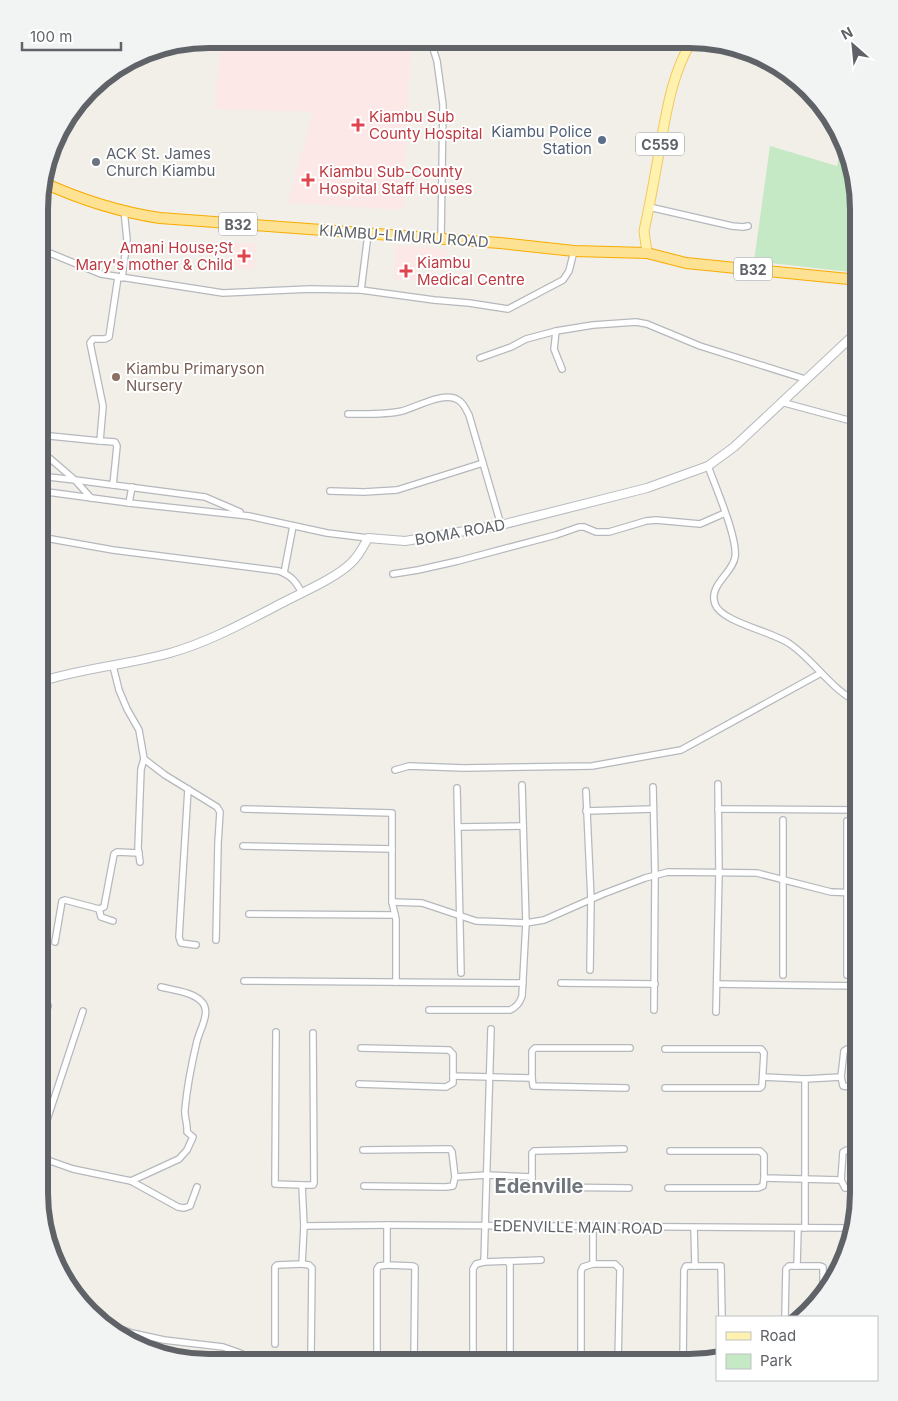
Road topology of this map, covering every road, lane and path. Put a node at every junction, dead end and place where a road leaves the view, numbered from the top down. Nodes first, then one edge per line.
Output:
1 (433, 48) edge
2 (688, 48) edge
3 (49, 187) edge
4 (649, 207) junction
5 (124, 210) junction
6 (748, 226) dead end
7 (368, 234) junction
8 (441, 240) junction
9 (574, 251) junction
10 (48, 252) edge
11 (647, 253) junction
12 (120, 278) junction
13 (850, 279) edge
14 (361, 290) junction
15 (556, 331) junction
16 (850, 338) edge
17 (480, 358) dead end
18 (562, 369) dead end
19 (805, 379) junction
20 (780, 402) junction
21 (348, 414) dead end
22 (850, 421) edge
23 (48, 436) edge
24 (100, 441) junction
25 (48, 457) edge
26 (483, 462) junction
27 (708, 466) junction
28 (48, 477) edge
29 (75, 480) junction
30 (113, 485) junction
31 (132, 487) junction
32 (330, 491) dead end
33 (48, 492) edge
34 (91, 498) junction
35 (130, 503) junction
36 (725, 513) junction
37 (249, 516) junction
38 (501, 525) junction
39 (293, 526) junction
40 (48, 538) edge
41 (368, 538) junction
42 (284, 573) junction
43 (393, 574) dead end
44 (302, 593) junction
45 (114, 666) junction
46 (821, 673) junction
47 (48, 680) edge
48 (850, 698) edge
49 (144, 759) junction
50 (395, 770) dead end
51 (718, 784) dead end
52 (522, 785) dead end
53 (653, 787) dead end
54 (457, 788) dead end
55 (188, 789) junction
56 (586, 790) dead end
57 (244, 809) dead end
58 (653, 809) junction
59 (718, 809) junction
60 (850, 810) edge
61 (586, 811) junction
62 (783, 820) dead end
63 (846, 821) dead end
64 (523, 826) junction
65 (458, 827) junction
66 (243, 846) dead end
67 (392, 849) junction
68 (139, 853) junction
69 (140, 862) dead end
70 (719, 874) junction
71 (655, 876) junction
72 (783, 879) junction
73 (848, 893) junction
74 (590, 899) junction
75 (392, 902) junction
76 (100, 909) junction
77 (249, 914) dead end
78 (395, 915) junction
79 (460, 916) junction
80 (114, 921) dead end
81 (526, 923) junction
82 (216, 940) dead end
83 (56, 942) dead end
84 (196, 945) dead end
85 (590, 970) dead end
86 (462, 973) dead end
87 (783, 975) dead end
88 (847, 975) dead end
89 (244, 981) dead end
90 (396, 982) junction
91 (523, 983) junction
92 (562, 983) dead end
93 (654, 984) junction
94 (717, 984) junction
95 (850, 986) edge
96 (161, 987) dead end
97 (429, 1010) dead end
98 (654, 1010) dead end
99 (83, 1011) dead end
100 (716, 1012) dead end
101 (491, 1029) dead end
102 (276, 1032) dead end
103 (313, 1033) dead end
104 (361, 1048) dead end
105 (630, 1048) dead end
106 (665, 1049) dead end
107 (850, 1049) edge
108 (453, 1076) junction
109 (490, 1076) junction
110 (763, 1077) junction
111 (841, 1077) junction
112 (532, 1078) junction
113 (805, 1078) junction
114 (359, 1084) dead end
115 (850, 1087) edge
116 (626, 1088) dead end
117 (665, 1088) dead end
118 (48, 1117) edge
119 (624, 1149) dead end
120 (363, 1150) dead end
121 (850, 1150) edge
122 (670, 1151) dead end
123 (48, 1159) edge
124 (487, 1176) junction
125 (455, 1177) junction
126 (532, 1177) junction
127 (764, 1178) junction
128 (806, 1179) junction
129 (841, 1180) junction
130 (131, 1181) junction
131 (302, 1185) junction
132 (364, 1186) dead end
133 (197, 1187) dead end
134 (629, 1188) dead end
135 (668, 1188) dead end
136 (850, 1188) edge
137 (387, 1225) junction
138 (304, 1226) junction
139 (485, 1226) junction
140 (593, 1227) junction
141 (694, 1228) junction
142 (798, 1228) junction
143 (806, 1228) junction
144 (846, 1228) edge
145 (541, 1260) dead end
146 (484, 1262) junction
147 (508, 1262) junction
148 (302, 1264) junction
149 (593, 1264) junction
150 (387, 1265) junction
151 (695, 1266) junction
152 (797, 1266) junction
153 (823, 1282) edge
154 (722, 1316) edge
155 (785, 1316) edge
156 (127, 1331) edge
157 (275, 1344) dead end
158 (242, 1354) edge
159 (311, 1354) edge
160 (377, 1354) edge
161 (414, 1354) edge
162 (473, 1354) edge
163 (510, 1354) edge
164 (581, 1354) edge
165 (618, 1354) edge
166 (682, 1354) edge

1 - 8 street
2 - 4 main road, C559
3 - 5 highway, KIAMBU-LIMURU ROAD / B32
4 - 6 street
4 - 11 main road, C559
5 - 7 highway, KIAMBU-LIMURU ROAD / B32
5 - 12 street
7 - 8 highway, KIAMBU-LIMURU ROAD / B32
7 - 14 street
8 - 9 highway, KIAMBU-LIMURU ROAD / B32
9 - 11 highway, KIAMBU-LIMURU ROAD / B32
9 - 14 street
10 - 12 street
11 - 13 highway, KIAMBU-LIMURU ROAD / B32
12 - 14 street
12 - 24 street
15 - 17 street
15 - 18 street
15 - 19 street
16 - 19 main road, BOMA ROAD
19 - 20 main road, BOMA ROAD
20 - 22 street
20 - 27 main road, BOMA ROAD
21 - 26 street
23 - 24 street
24 - 30 street
25 - 29 street
26 - 32 street
26 - 38 street
27 - 36 street
27 - 38 main road, BOMA ROAD
28 - 29 street
29 - 30 street
29 - 34 street
30 - 31 street
31 - 35 street
31 - 37 street
33 - 34 street
34 - 35 street
35 - 37 street
36 - 43 street
36 - 46 street
37 - 39 street
38 - 41 main road, BOMA ROAD
39 - 41 street
39 - 42 street
40 - 42 street
41 - 44 main road
42 - 44 street
44 - 45 main road
45 - 47 main road
45 - 49 street
46 - 48 street
46 - 50 street
49 - 55 street
49 - 68 street
51 - 59 street
52 - 64 street
53 - 58 street
54 - 65 street
55 - 82 street
55 - 84 street
56 - 61 street
57 - 67 street
58 - 61 street
58 - 71 street
59 - 60 street
59 - 70 street
61 - 74 street
62 - 72 street
63 - 73 street
64 - 65 street
64 - 81 street
65 - 79 street
66 - 67 street
67 - 75 street
68 - 69 street
68 - 76 street
70 - 71 street
70 - 72 street
70 - 94 street
71 - 74 street
71 - 93 street
72 - 73 street
72 - 87 street
73 - 88 street
74 - 81 street
74 - 85 street
75 - 78 street
75 - 79 street
76 - 80 street
76 - 83 street
77 - 78 street
78 - 90 street
79 - 81 street
79 - 86 street
81 - 91 street
89 - 90 street
90 - 91 street
91 - 97 street
92 - 93 street
93 - 98 street
94 - 95 street
94 - 100 street
96 - 130 street
99 - 118 street
101 - 109 street
102 - 131 street
103 - 131 street
104 - 108 street
105 - 112 street
106 - 110 street
107 - 111 street
108 - 109 street
108 - 114 street
109 - 112 street
109 - 124 street
110 - 113 street
110 - 117 street
111 - 113 street
111 - 115 street
112 - 116 street
113 - 128 street
119 - 126 street
120 - 125 street
121 - 129 street
122 - 127 street
123 - 130 street
124 - 125 street
124 - 126 street
124 - 139 street
125 - 132 street
126 - 134 street
127 - 128 street
127 - 135 street
128 - 129 street
128 - 143 street
129 - 136 street
130 - 133 street
131 - 138 street
137 - 138 street, EDENVILLE MAIN ROAD
137 - 139 street, EDENVILLE MAIN ROAD
137 - 150 street
138 - 148 street
139 - 140 street, EDENVILLE MAIN ROAD
139 - 146 street
140 - 141 street, EDENVILLE MAIN ROAD
140 - 149 street
141 - 142 street, EDENVILLE MAIN ROAD
141 - 151 street
142 - 143 street, EDENVILLE MAIN ROAD
142 - 152 street
143 - 144 street, EDENVILLE MAIN ROAD
145 - 147 street
146 - 147 street
146 - 162 street
147 - 163 street
148 - 157 street
148 - 159 street
149 - 164 street
149 - 165 street
150 - 160 street
150 - 161 street
151 - 154 street
151 - 166 street
152 - 153 street
152 - 155 street
156 - 158 street

